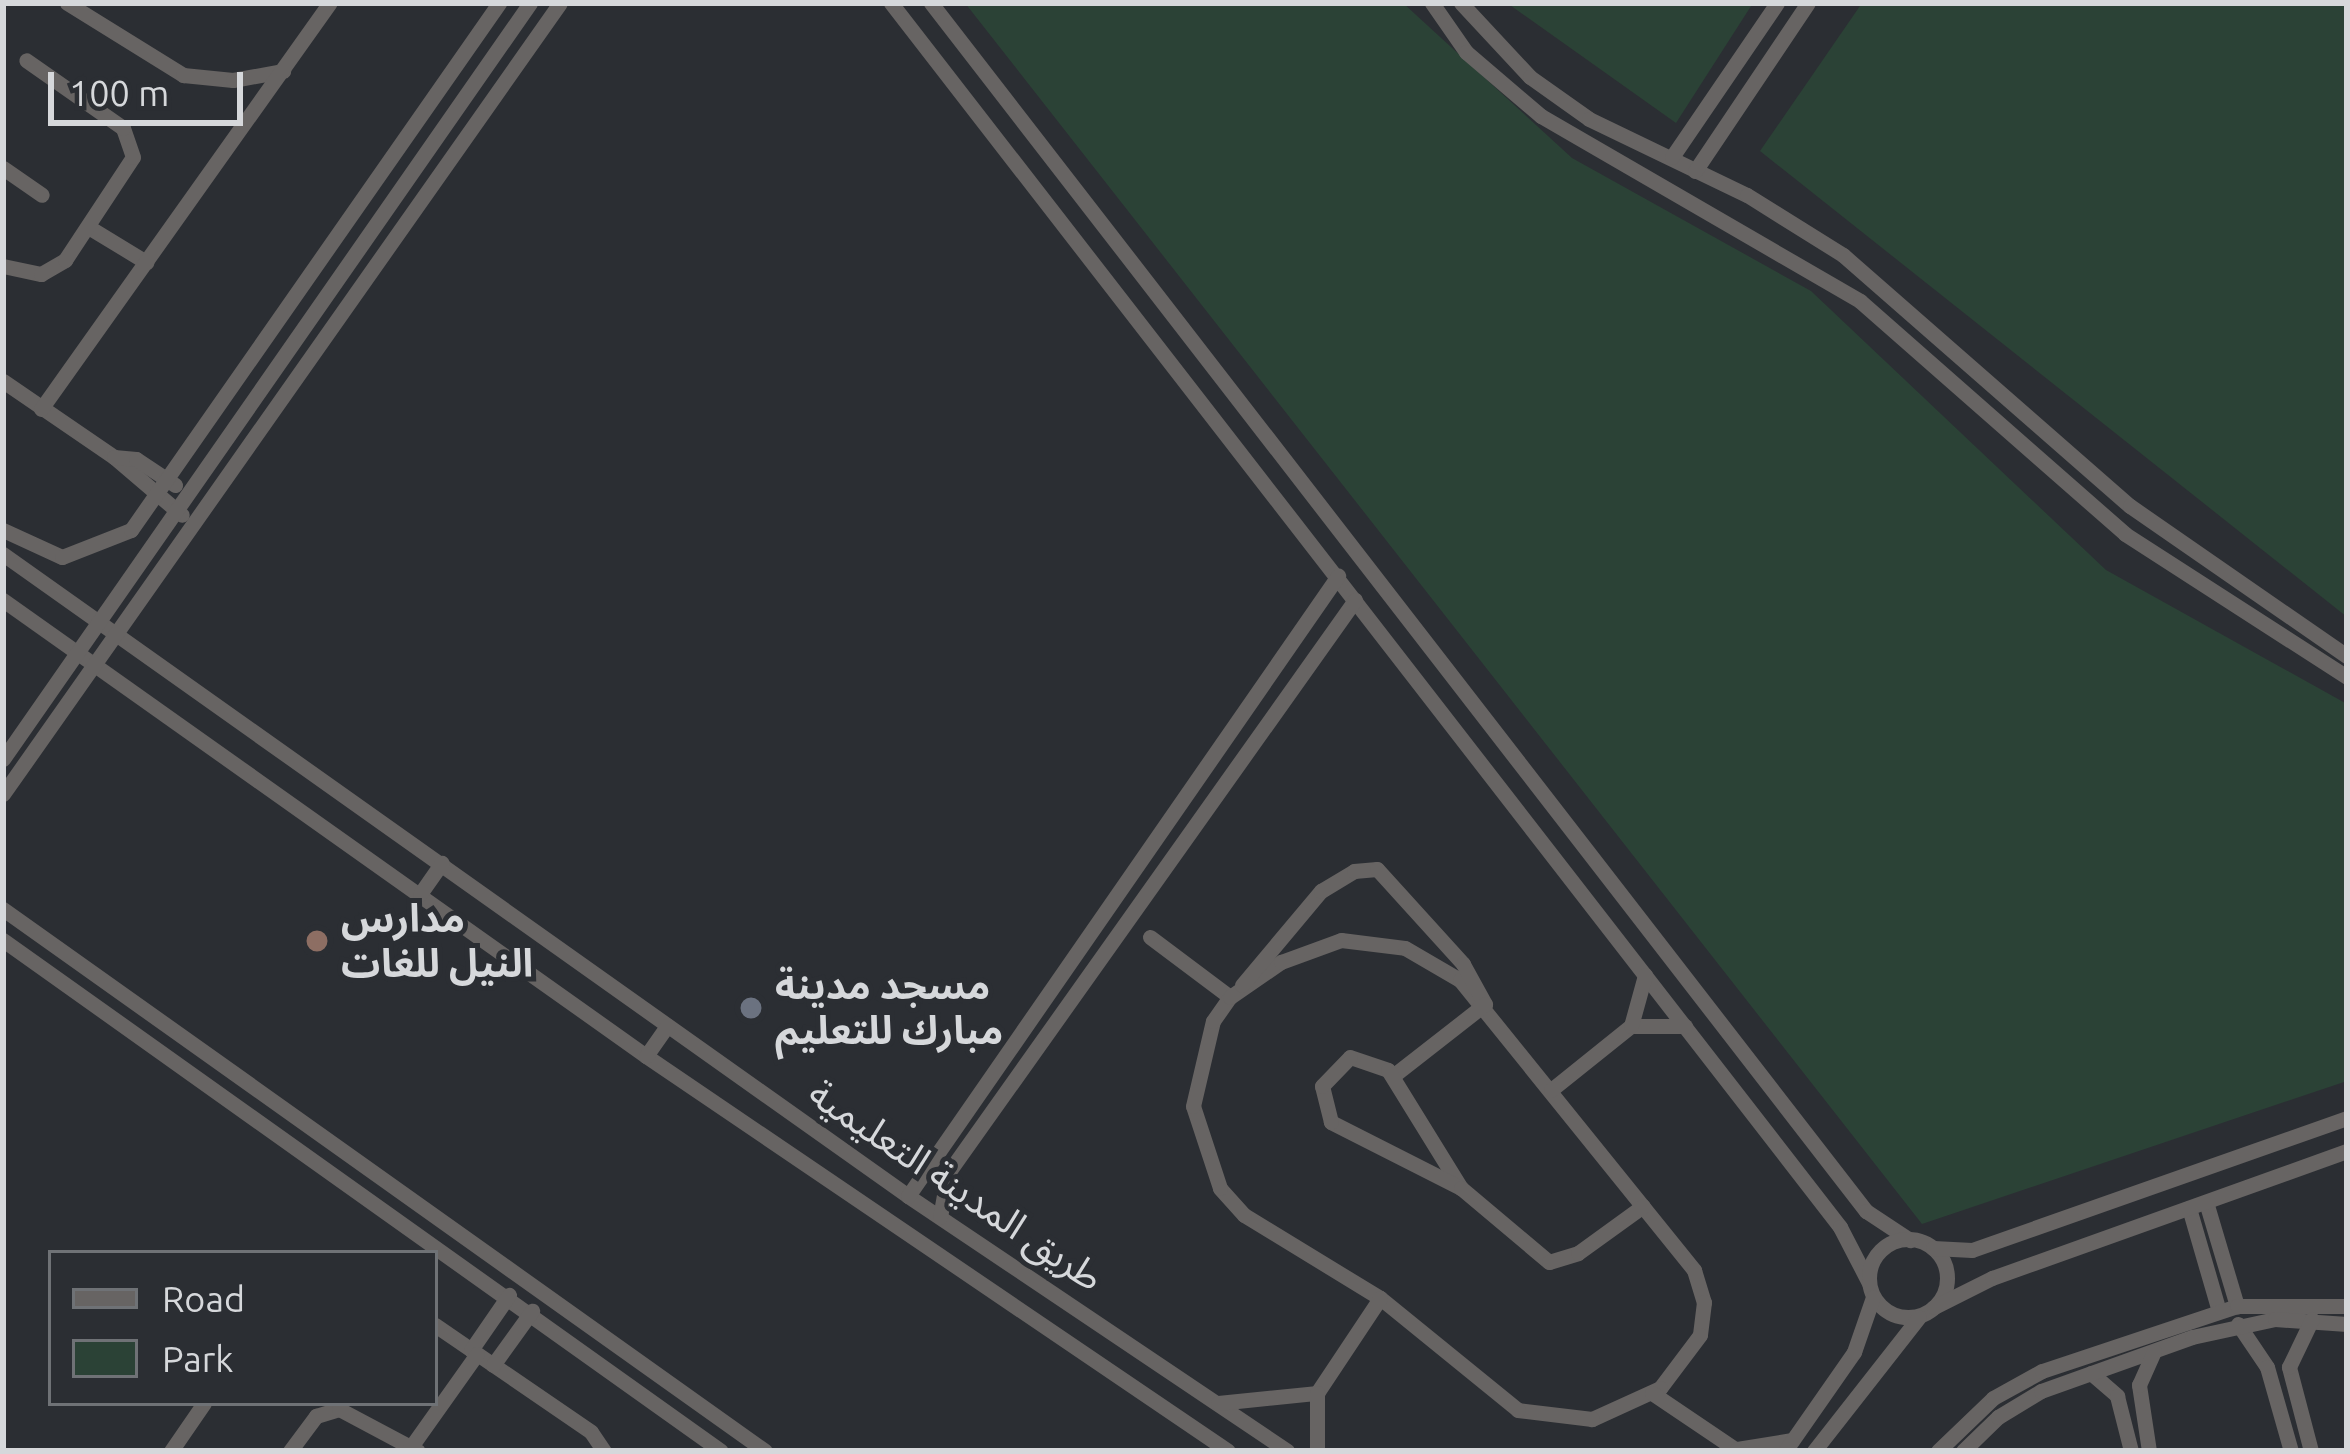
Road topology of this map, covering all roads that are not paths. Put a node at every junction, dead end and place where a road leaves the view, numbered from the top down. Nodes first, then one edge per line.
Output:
1 (330, 3) edge
2 (499, 3) edge
3 (530, 3) edge
4 (560, 3) edge
5 (891, 3) edge
6 (931, 3) edge
7 (1432, 3) edge
8 (1461, 3) edge
9 (1777, 3) edge
10 (1808, 3) edge
11 (73, 5) edge
12 (26, 60) dead end
13 (283, 71) junction
14 (1672, 157) junction
15 (3, 168) edge
16 (1695, 171) junction
17 (42, 195) dead end
18 (91, 227) junction
19 (146, 262) junction
20 (3, 266) edge
21 (3, 381) edge
22 (41, 409) junction
23 (114, 457) junction
24 (167, 479) junction
25 (186, 492) junction
26 (155, 496) junction
27 (203, 506) junction
28 (173, 510) junction
29 (192, 522) junction
30 (3, 530) edge
31 (3, 554) edge
32 (1338, 577) junction
33 (1355, 600) junction
34 (3, 601) edge
35 (96, 619) junction
36 (112, 634) junction
37 (74, 650) junction
38 (2347, 656) edge
39 (90, 666) junction
40 (2347, 677) edge
41 (3, 760) edge
42 (3, 794) edge
43 (442, 863) junction
44 (420, 894) junction
45 (3, 909) edge
46 (1150, 937) dead end
47 (3, 940) edge
48 (1645, 975) junction
49 (1234, 995) junction
50 (1485, 1004) junction
51 (667, 1026) junction
52 (1631, 1026) junction
53 (1685, 1026) junction
54 (646, 1056) junction
55 (1393, 1076) junction
56 (1551, 1090) junction
57 (2347, 1118) edge
58 (2347, 1151) edge
59 (1461, 1188) junction
60 (908, 1196) junction
61 (2206, 1202) junction
62 (1643, 1206) junction
63 (2188, 1208) junction
64 (940, 1217) junction
65 (1910, 1240) junction
66 (1933, 1249) junction
67 (1871, 1290) junction
68 (509, 1295) junction
69 (1380, 1298) junction
70 (2237, 1306) junction
71 (2347, 1306) edge
72 (532, 1311) junction
73 (1928, 1311) junction
74 (2219, 1311) junction
75 (2312, 1319) junction
76 (2238, 1324) junction
77 (2347, 1324) edge
78 (438, 1327) edge
79 (2190, 1329) junction
80 (2154, 1351) junction
81 (474, 1352) junction
82 (493, 1365) junction
83 (2091, 1373) junction
84 (1316, 1393) junction
85 (1652, 1393) junction
86 (1218, 1403) junction
87 (202, 1406) edge
88 (730, 1426) junction
89 (1972, 1428) junction
90 (745, 1445) edge
91 (1788, 1445) edge
92 (412, 1450) edge
93 (717, 1450) edge
94 (1737, 1450) edge
95 (170, 1451) edge
96 (290, 1451) edge
97 (604, 1451) edge
98 (765, 1451) edge
99 (1228, 1451) edge
100 (1286, 1451) edge
101 (1317, 1451) edge
102 (1814, 1451) edge
103 (1938, 1451) edge
104 (1963, 1451) edge
105 (2131, 1451) edge
106 (2149, 1451) edge
107 (2290, 1451) edge
108 (2311, 1451) edge

1 - 13 street
2 - 24 street
3 - 25 street
4 - 27 street
5 - 32 street
6 - 65 street
7 - 40 street
8 - 14 street
9 - 14 street
10 - 16 street
11 - 13 street
12 - 18 street
13 - 19 street
14 - 16 street
15 - 17 street
16 - 38 street
18 - 19 street
18 - 20 street
19 - 22 street
21 - 22 street
22 - 23 street
23 - 24 street
23 - 26 street
24 - 25 street
24 - 26 street
25 - 27 street
25 - 28 street
26 - 28 street
26 - 30 street
27 - 29 street
28 - 29 street
28 - 35 street
29 - 36 street
31 - 35 street, طريق المدينة التعليمية
32 - 33 street
32 - 60 street
33 - 48 street
33 - 64 street
34 - 37 street, طريق المدينة التعليمية
35 - 36 street, طريق المدينة التعليمية
35 - 37 street
36 - 39 street
36 - 43 street, طريق المدينة التعليمية
37 - 39 street, طريق المدينة التعليمية
37 - 41 street
39 - 42 street
39 - 44 street, طريق المدينة التعليمية
43 - 44 street
43 - 51 street, طريق المدينة التعليمية
44 - 54 street, طريق المدينة التعليمية
45 - 88 street
46 - 49 street
47 - 68 street
48 - 52 street
48 - 53 street
49 - 50 street
49 - 50 street
49 - 69 street
50 - 55 street
50 - 56 street
51 - 54 street
51 - 60 street, طريق المدينة التعليمية
52 - 53 street
52 - 56 street
53 - 67 street
54 - 99 street, طريق المدينة التعليمية
55 - 59 street
55 - 59 street
56 - 62 street
57 - 66 street
58 - 61 street
59 - 62 street
60 - 64 street, طريق المدينة التعليمية
61 - 63 street
61 - 70 street
62 - 85 street
63 - 73 street
63 - 74 street
64 - 86 street, طريق المدينة التعليمية
65 - 66 street
65 - 67 street
66 - 73 street
67 - 73 street
67 - 91 street
68 - 72 street
68 - 81 street
69 - 84 street
69 - 85 street
70 - 71 street
70 - 74 street
72 - 82 street
72 - 93 street
73 - 102 street
74 - 79 street
75 - 76 street
75 - 77 street
75 - 108 street
76 - 79 street
76 - 107 street
78 - 81 street
79 - 80 street
79 - 89 street
80 - 83 street
80 - 106 street
81 - 82 street
81 - 92 street
82 - 97 street
83 - 89 street
83 - 105 street
84 - 86 street
84 - 101 street
85 - 94 street
86 - 100 street, طريق المدينة التعليمية
87 - 95 street
88 - 90 street
88 - 93 street
89 - 103 street
89 - 104 street
90 - 98 street
91 - 94 street
92 - 96 street

